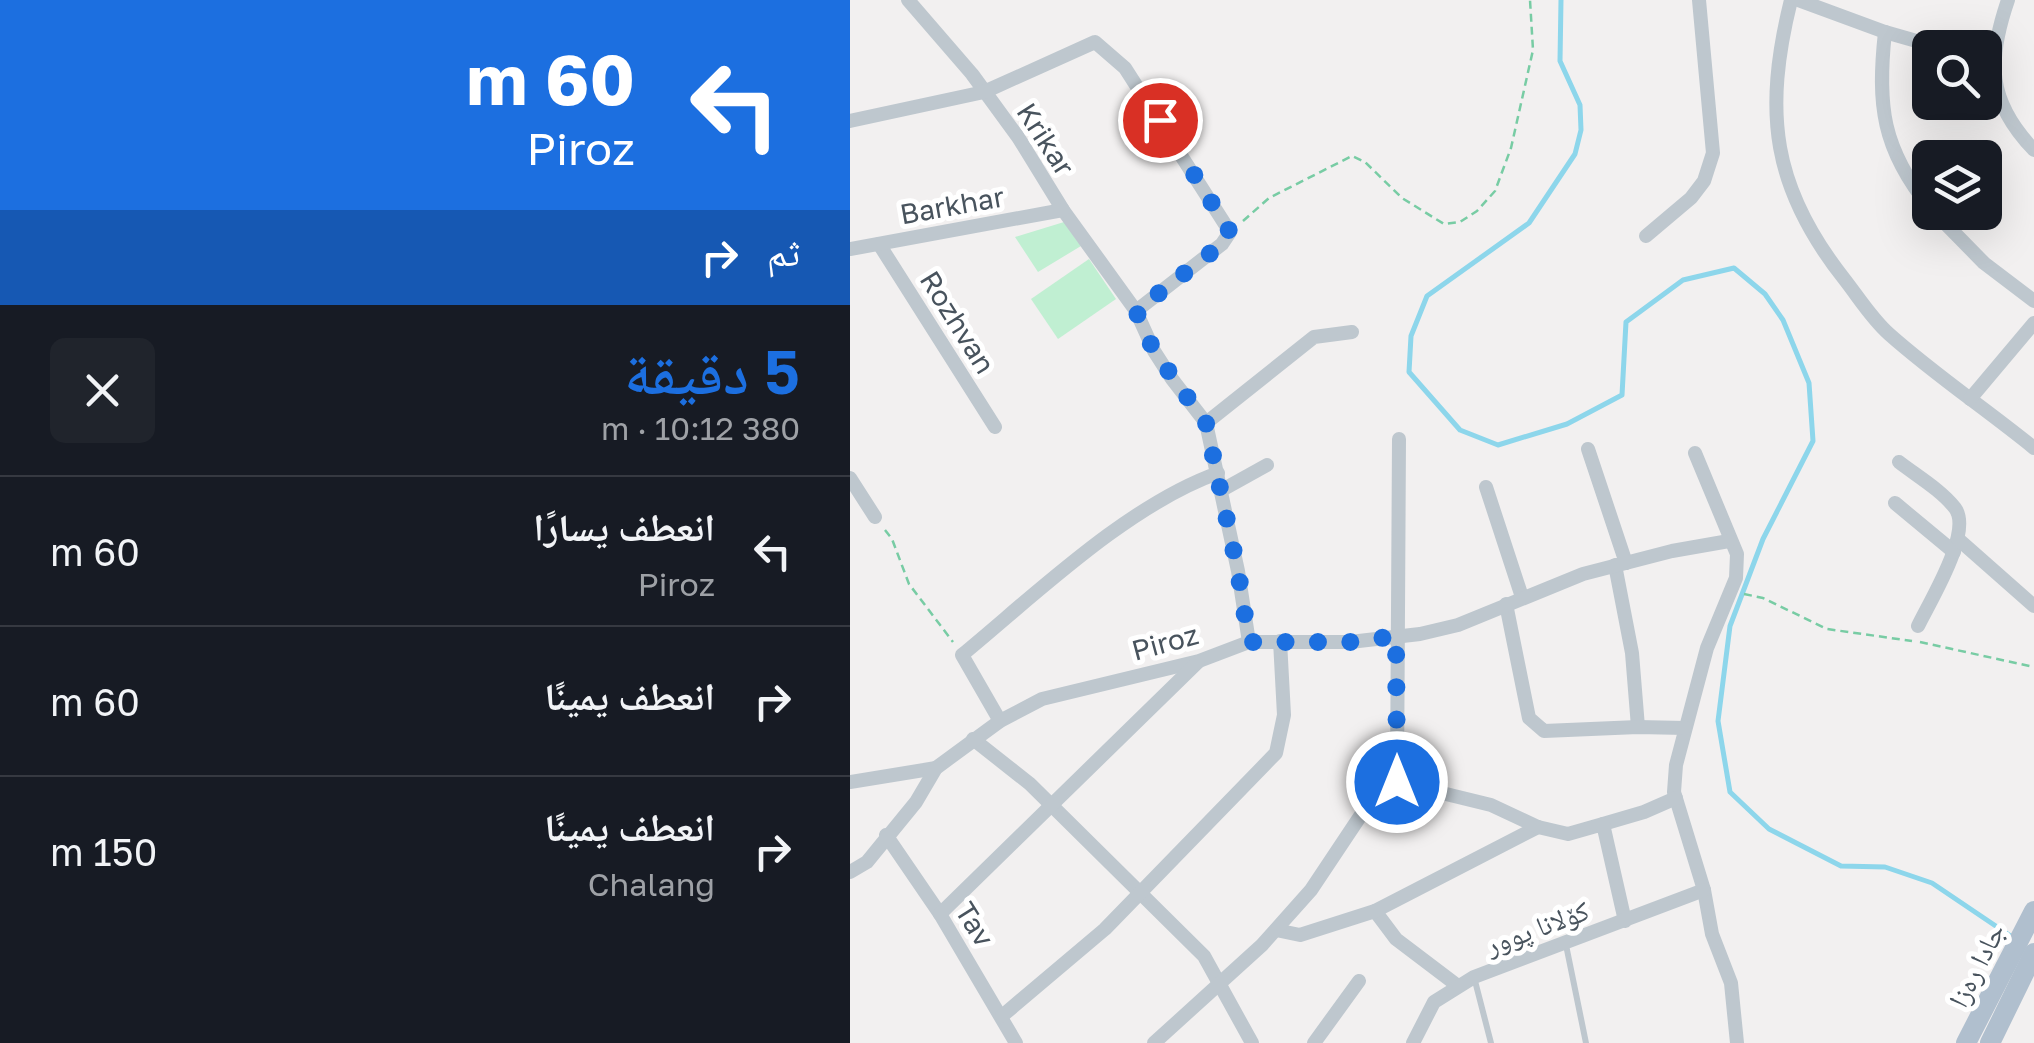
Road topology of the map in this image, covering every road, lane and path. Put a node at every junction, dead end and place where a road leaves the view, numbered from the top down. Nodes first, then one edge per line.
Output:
1 (908, 0) edge
2 (1530, 0) edge
3 (1699, 0) edge
4 (1794, 0) edge
5 (2008, 0) edge
6 (1997, 30) edge
7 (1885, 32) junction
8 (1912, 40) edge
9 (984, 92) junction
10 (2002, 106) edge
11 (850, 121) edge
12 (2034, 150) edge
13 (1912, 182) edge
14 (1062, 210) junction
15 (1952, 230) edge
16 (1230, 232) junction
17 (1646, 236) dead end
18 (879, 244) junction
19 (850, 249) edge
20 (2034, 301) edge
21 (1136, 311) junction
22 (2034, 324) edge
23 (1352, 332) dead end
24 (1970, 399) junction
25 (1206, 423) junction
26 (995, 427) dead end
27 (1399, 439) dead end
28 (2034, 448) edge
29 (1588, 449) dead end
30 (1695, 453) dead end
31 (1900, 462) dead end
32 (1266, 465) dead end
33 (1218, 473) junction
34 (850, 478) edge
35 (1486, 487) dead end
36 (1222, 490) junction
37 (1895, 503) dead end
38 (875, 517) joint
39 (1729, 541) junction
40 (1956, 546) junction
41 (1620, 564) junction
42 (1738, 593) dead end
43 (1522, 597) junction
44 (1506, 604) junction
45 (2034, 606) edge
46 (1918, 626) dead end
47 (1396, 636) junction
48 (1280, 640) junction
49 (1249, 642) junction
50 (962, 655) junction
51 (1199, 661) junction
52 (2034, 667) edge
53 (1000, 721) junction
54 (1638, 727) junction
55 (1685, 728) junction
56 (973, 739) junction
57 (936, 768) junction
58 (850, 782) edge
59 (1397, 782) junction
60 (1676, 798) junction
61 (1053, 806) junction
62 (1604, 824) junction
63 (1538, 827) junction
64 (886, 836) junction
65 (850, 872) edge
66 (1704, 890) junction
67 (1142, 892) junction
68 (1375, 911) junction
69 (2034, 911) edge
70 (940, 914) junction
71 (1625, 921) junction
72 (1276, 930) junction
73 (1566, 943) junction
74 (2034, 953) edge
75 (1474, 977) junction
76 (1360, 981) dead end
77 (1221, 982) junction
78 (1458, 986) junction
79 (1002, 1016) junction
80 (1991, 1017) junction
81 (1016, 1043) edge
82 (1154, 1043) edge
83 (1252, 1043) edge
84 (1314, 1043) edge
85 (1413, 1043) edge
86 (1491, 1043) edge
87 (1586, 1043) edge
88 (1737, 1043) edge
89 (1966, 1043) edge
90 (1990, 1043) edge

1 - 9 street, Krikar
2 - 16 path
3 - 17 street
4 - 7 street
4 - 24 street
5 - 6 street
7 - 8 street
7 - 13 street
9 - 11 street
9 - 14 street, Krikar
9 - 16 street
10 - 12 street
14 - 18 street, Barkhar
14 - 21 street, Krikar
15 - 20 street
16 - 21 street
18 - 19 street, Barkhar
18 - 26 street, Rozhvan
21 - 25 street, Krikar
22 - 24 street
23 - 25 street
24 - 28 street
25 - 33 street
27 - 47 street
29 - 41 street
30 - 39 street
31 - 40 street
32 - 36 street
33 - 36 street
33 - 50 street
34 - 38 street
35 - 43 street
36 - 49 street
37 - 40 street
38 - 50 path
39 - 41 street, Piroz
39 - 55 street
40 - 45 street
40 - 46 street
41 - 43 street, Piroz
41 - 54 street
42 - 52 path
43 - 44 street, Piroz
44 - 47 street, Piroz
44 - 54 street
47 - 48 street, Piroz
47 - 59 street
48 - 49 street, Piroz
48 - 67 street
49 - 51 street, Piroz
50 - 53 street
51 - 53 street, Piroz
51 - 61 street
53 - 56 street, Piroz
54 - 55 street
55 - 60 street
56 - 57 street, Piroz
56 - 61 street
57 - 58 street
57 - 64 street, Piroz
59 - 63 street
59 - 72 street
60 - 62 street
60 - 66 street
61 - 67 street
61 - 70 street
62 - 63 street
62 - 71 street
63 - 68 street
64 - 65 street, Piroz
64 - 70 street, Tav
66 - 71 street, کۆلانا پوور
66 - 88 street
67 - 77 street
67 - 79 street
68 - 72 street
68 - 78 street
69 - 80 main road, جادا ره‌زا
70 - 79 street, Tav
71 - 73 street, کۆلانا پوور
72 - 77 street
73 - 75 street, کۆلانا پوور
73 - 87 lane
74 - 80 main road, جادا ره‌زا
75 - 78 street, کۆلانا پوور
75 - 86 lane
76 - 84 street
77 - 82 street
77 - 83 street
78 - 85 street, کۆلانا پوور
79 - 81 street, Tav
80 - 89 main road, جادا ره‌زا
80 - 90 main road, جادا ره‌زا

